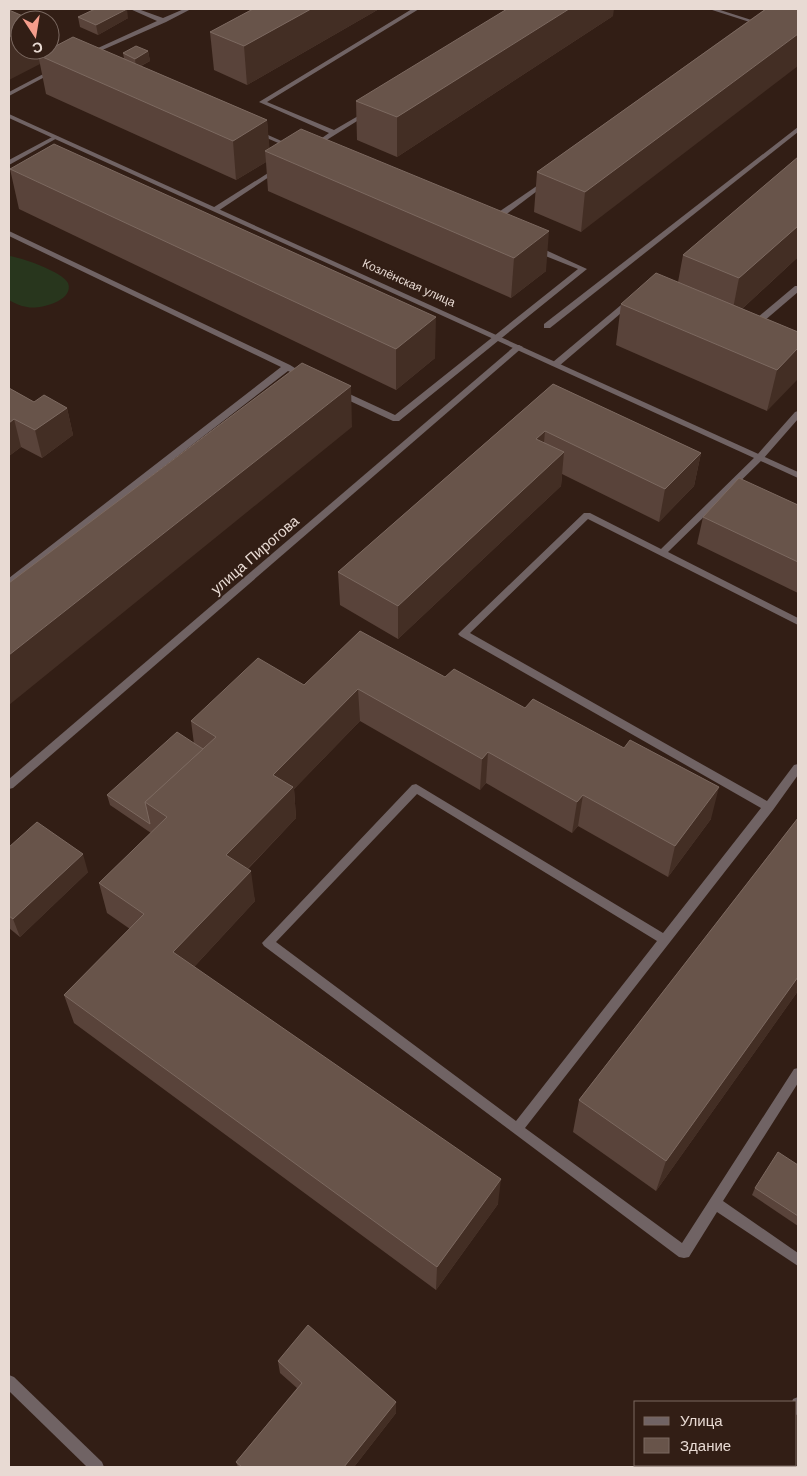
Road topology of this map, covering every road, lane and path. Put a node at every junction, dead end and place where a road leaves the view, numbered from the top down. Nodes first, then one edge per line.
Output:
1 (133, 9) edge
2 (188, 9) edge
3 (416, 9) edge
4 (712, 9) edge
5 (164, 21) junction
6 (756, 31) edge
7 (60, 48) edge
8 (74, 54) edge
9 (91, 62) edge
10 (57, 69) edge
11 (9, 94) edge
12 (376, 107) edge
13 (9, 116) edge
14 (798, 129) edge
15 (251, 130) edge
16 (334, 133) junction
17 (56, 137) junction
18 (312, 147) edge
19 (296, 148) edge
20 (9, 162) edge
21 (281, 167) edge
22 (556, 175) edge
23 (215, 209) junction
24 (484, 226) edge
25 (9, 233) edge
26 (530, 246) edge
27 (798, 288) edge
28 (637, 296) edge
29 (547, 326) dead end
30 (746, 332) edge
31 (498, 337) junction
32 (520, 347) junction
33 (556, 364) junction
34 (287, 367) junction
35 (312, 379) edge
36 (329, 387) edge
37 (798, 414) edge
38 (760, 457) junction
39 (798, 475) edge
40 (662, 553) junction
41 (9, 583) edge
42 (798, 622) edge
43 (798, 768) edge
44 (9, 784) edge
45 (769, 807) junction
46 (664, 940) junction
47 (798, 1072) edge
48 (517, 1129) junction
49 (715, 1203) junction
50 (798, 1260) edge
51 (9, 1382) edge
52 (97, 1467) edge

1 - 5 street
2 - 5 street
3 - 16 street
4 - 6 street
5 - 9 street
7 - 8 street
10 - 11 street
12 - 16 street
13 - 17 street, Козлёнская улица
14 - 29 street
15 - 19 street
16 - 18 street
17 - 20 street
17 - 23 street, Козлёнская улица
21 - 23 street
22 - 24 street
23 - 31 street, Козлёнская улица
25 - 34 street
26 - 31 street
27 - 30 street
28 - 33 street
31 - 32 street, Козлёнская улица
31 - 36 street
32 - 33 street, Козлёнская улица
32 - 44 street, улица Пирогова
33 - 38 street, Козлёнская улица
34 - 35 street
34 - 41 street
37 - 38 street
38 - 39 street, Козлёнская улица
38 - 40 street
40 - 42 street
40 - 45 street
43 - 45 street
45 - 46 street
46 - 48 street
46 - 48 street
47 - 49 street
48 - 49 street
49 - 50 street
51 - 52 street

